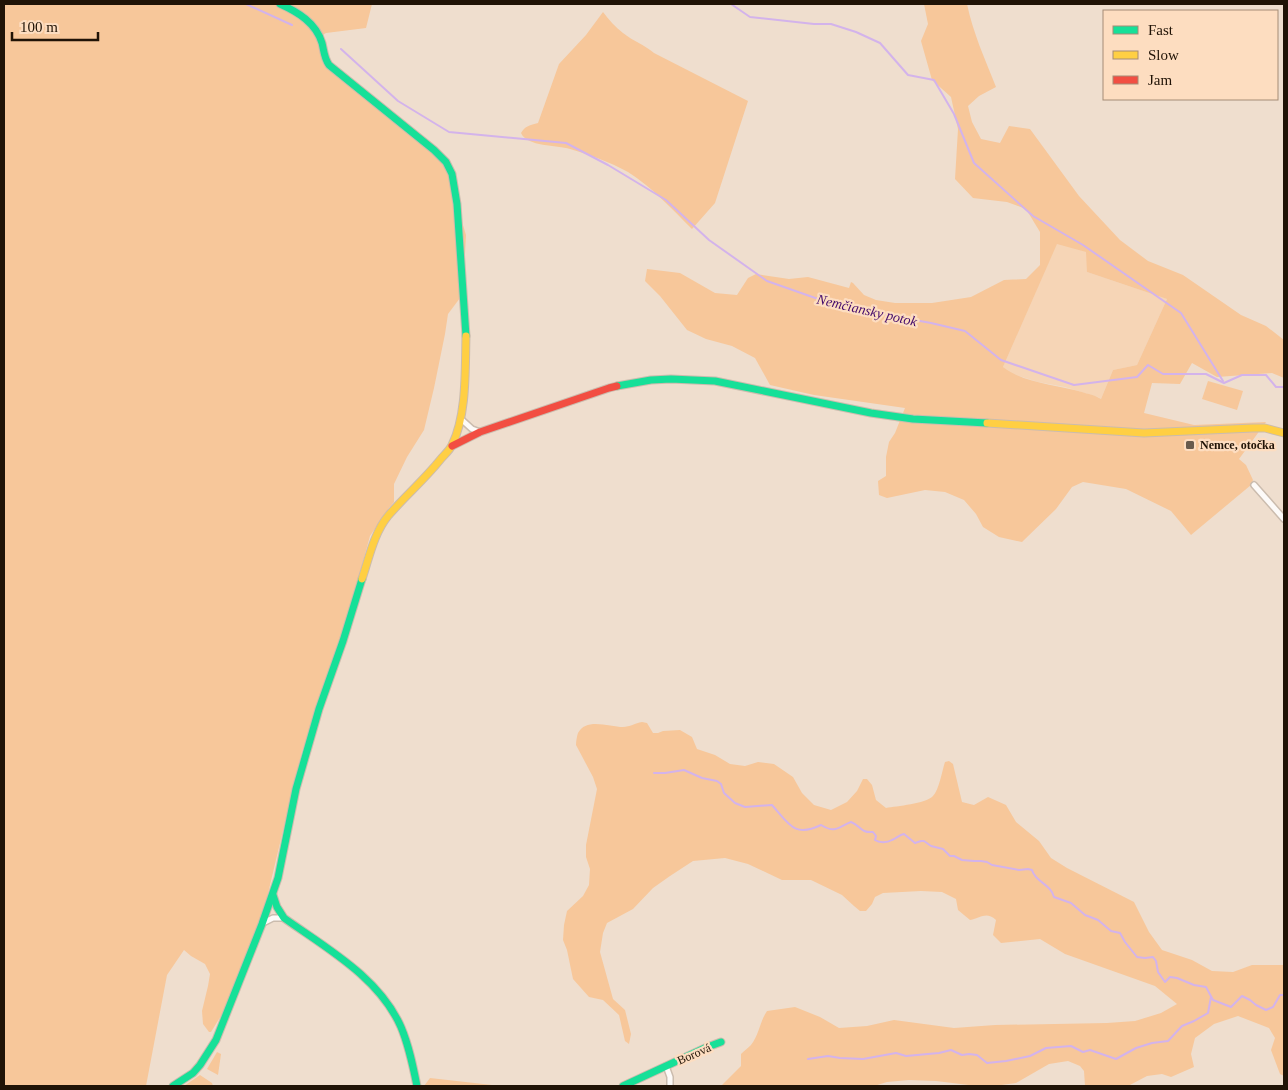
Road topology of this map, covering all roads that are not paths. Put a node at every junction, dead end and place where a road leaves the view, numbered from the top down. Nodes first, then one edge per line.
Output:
1 (280, 4) edge
2 (461, 419) junction
3 (480, 432) junction
4 (1284, 434) edge
5 (452, 446) junction
6 (1254, 485) dead end
7 (1284, 519) edge
8 (273, 895) junction
9 (284, 918) junction
10 (262, 924) junction
11 (721, 1042) dead end
12 (666, 1066) junction
13 (172, 1086) edge
14 (416, 1086) edge
15 (623, 1086) edge
16 (670, 1086) edge

1 - 2 street
2 - 3 street
2 - 5 street
3 - 4 street
3 - 5 street
5 - 8 street
6 - 7 street
8 - 9 street
8 - 10 street
9 - 10 street
9 - 14 street
10 - 13 street
11 - 12 street, Borová
12 - 15 street, Borová
12 - 16 street, Borová

